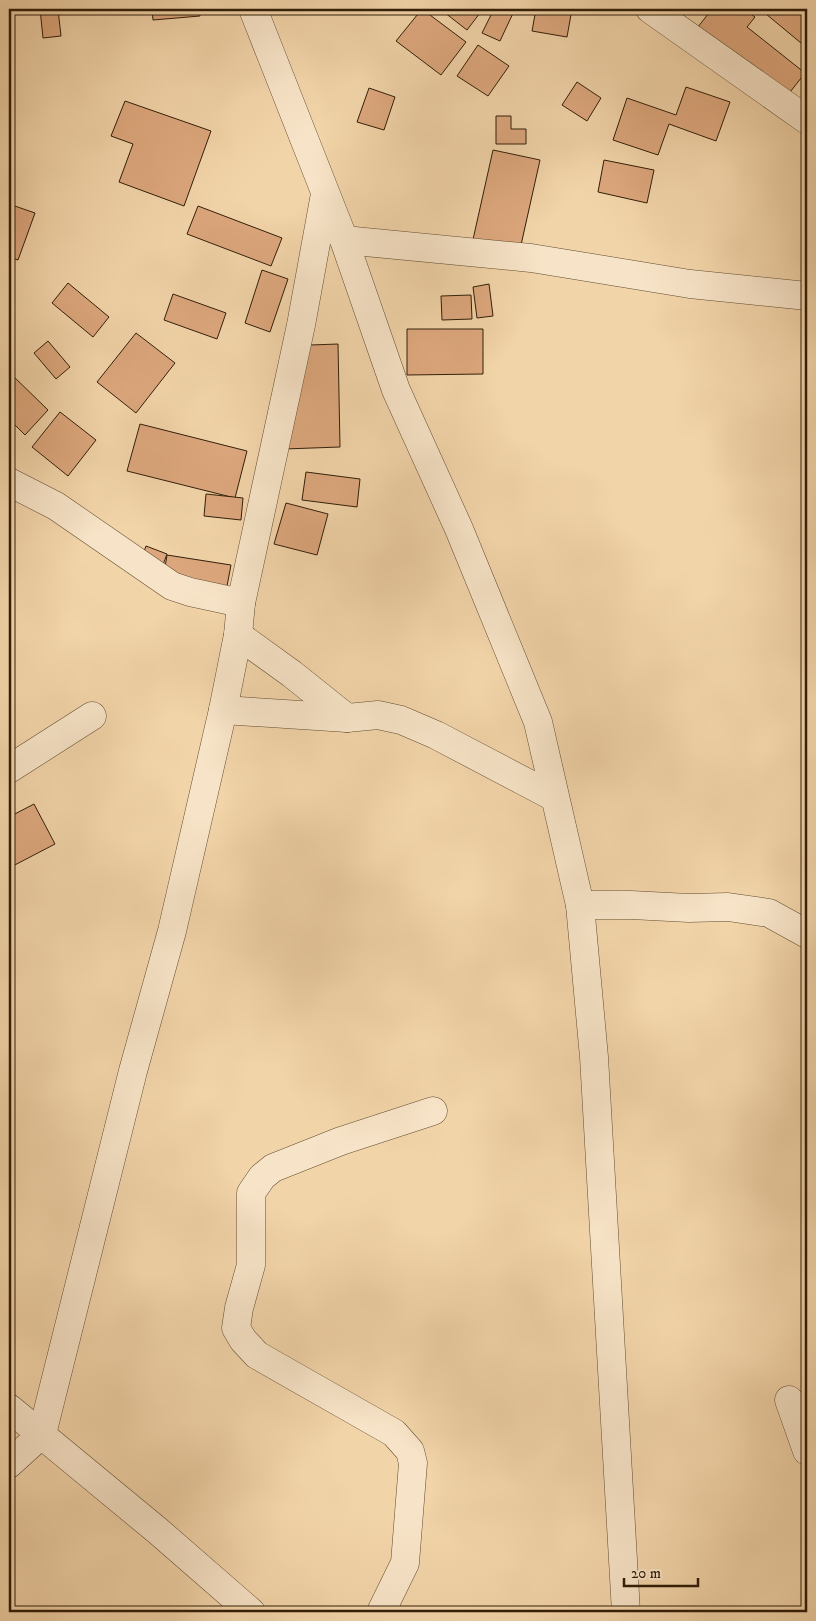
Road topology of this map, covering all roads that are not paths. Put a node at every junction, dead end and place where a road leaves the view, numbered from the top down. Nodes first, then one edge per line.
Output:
1 (253, 9) edge
2 (650, 9) edge
3 (807, 120) edge
4 (325, 194) junction
5 (344, 240) junction
6 (807, 296) edge
7 (9, 482) edge
8 (241, 602) junction
9 (238, 635) junction
10 (222, 710) junction
11 (92, 716) dead end
12 (347, 718) junction
13 (9, 769) edge
14 (554, 797) junction
15 (580, 905) junction
16 (807, 934) edge
17 (433, 1111) dead end
18 (789, 1400) dead end
19 (9, 1408) edge
20 (42, 1434) junction
21 (807, 1451) edge
22 (9, 1464) edge
23 (251, 1612) edge
24 (381, 1612) edge
25 (626, 1612) edge

1 - 4 street
2 - 3 street
4 - 5 street
4 - 8 street
5 - 6 street
5 - 14 street
7 - 8 street
8 - 9 street
9 - 10 street
9 - 12 street
10 - 12 street
10 - 20 street
11 - 13 street
12 - 14 street
14 - 15 street
15 - 16 street
15 - 25 street
17 - 24 street
18 - 21 street
19 - 20 street
20 - 22 street
20 - 23 street

